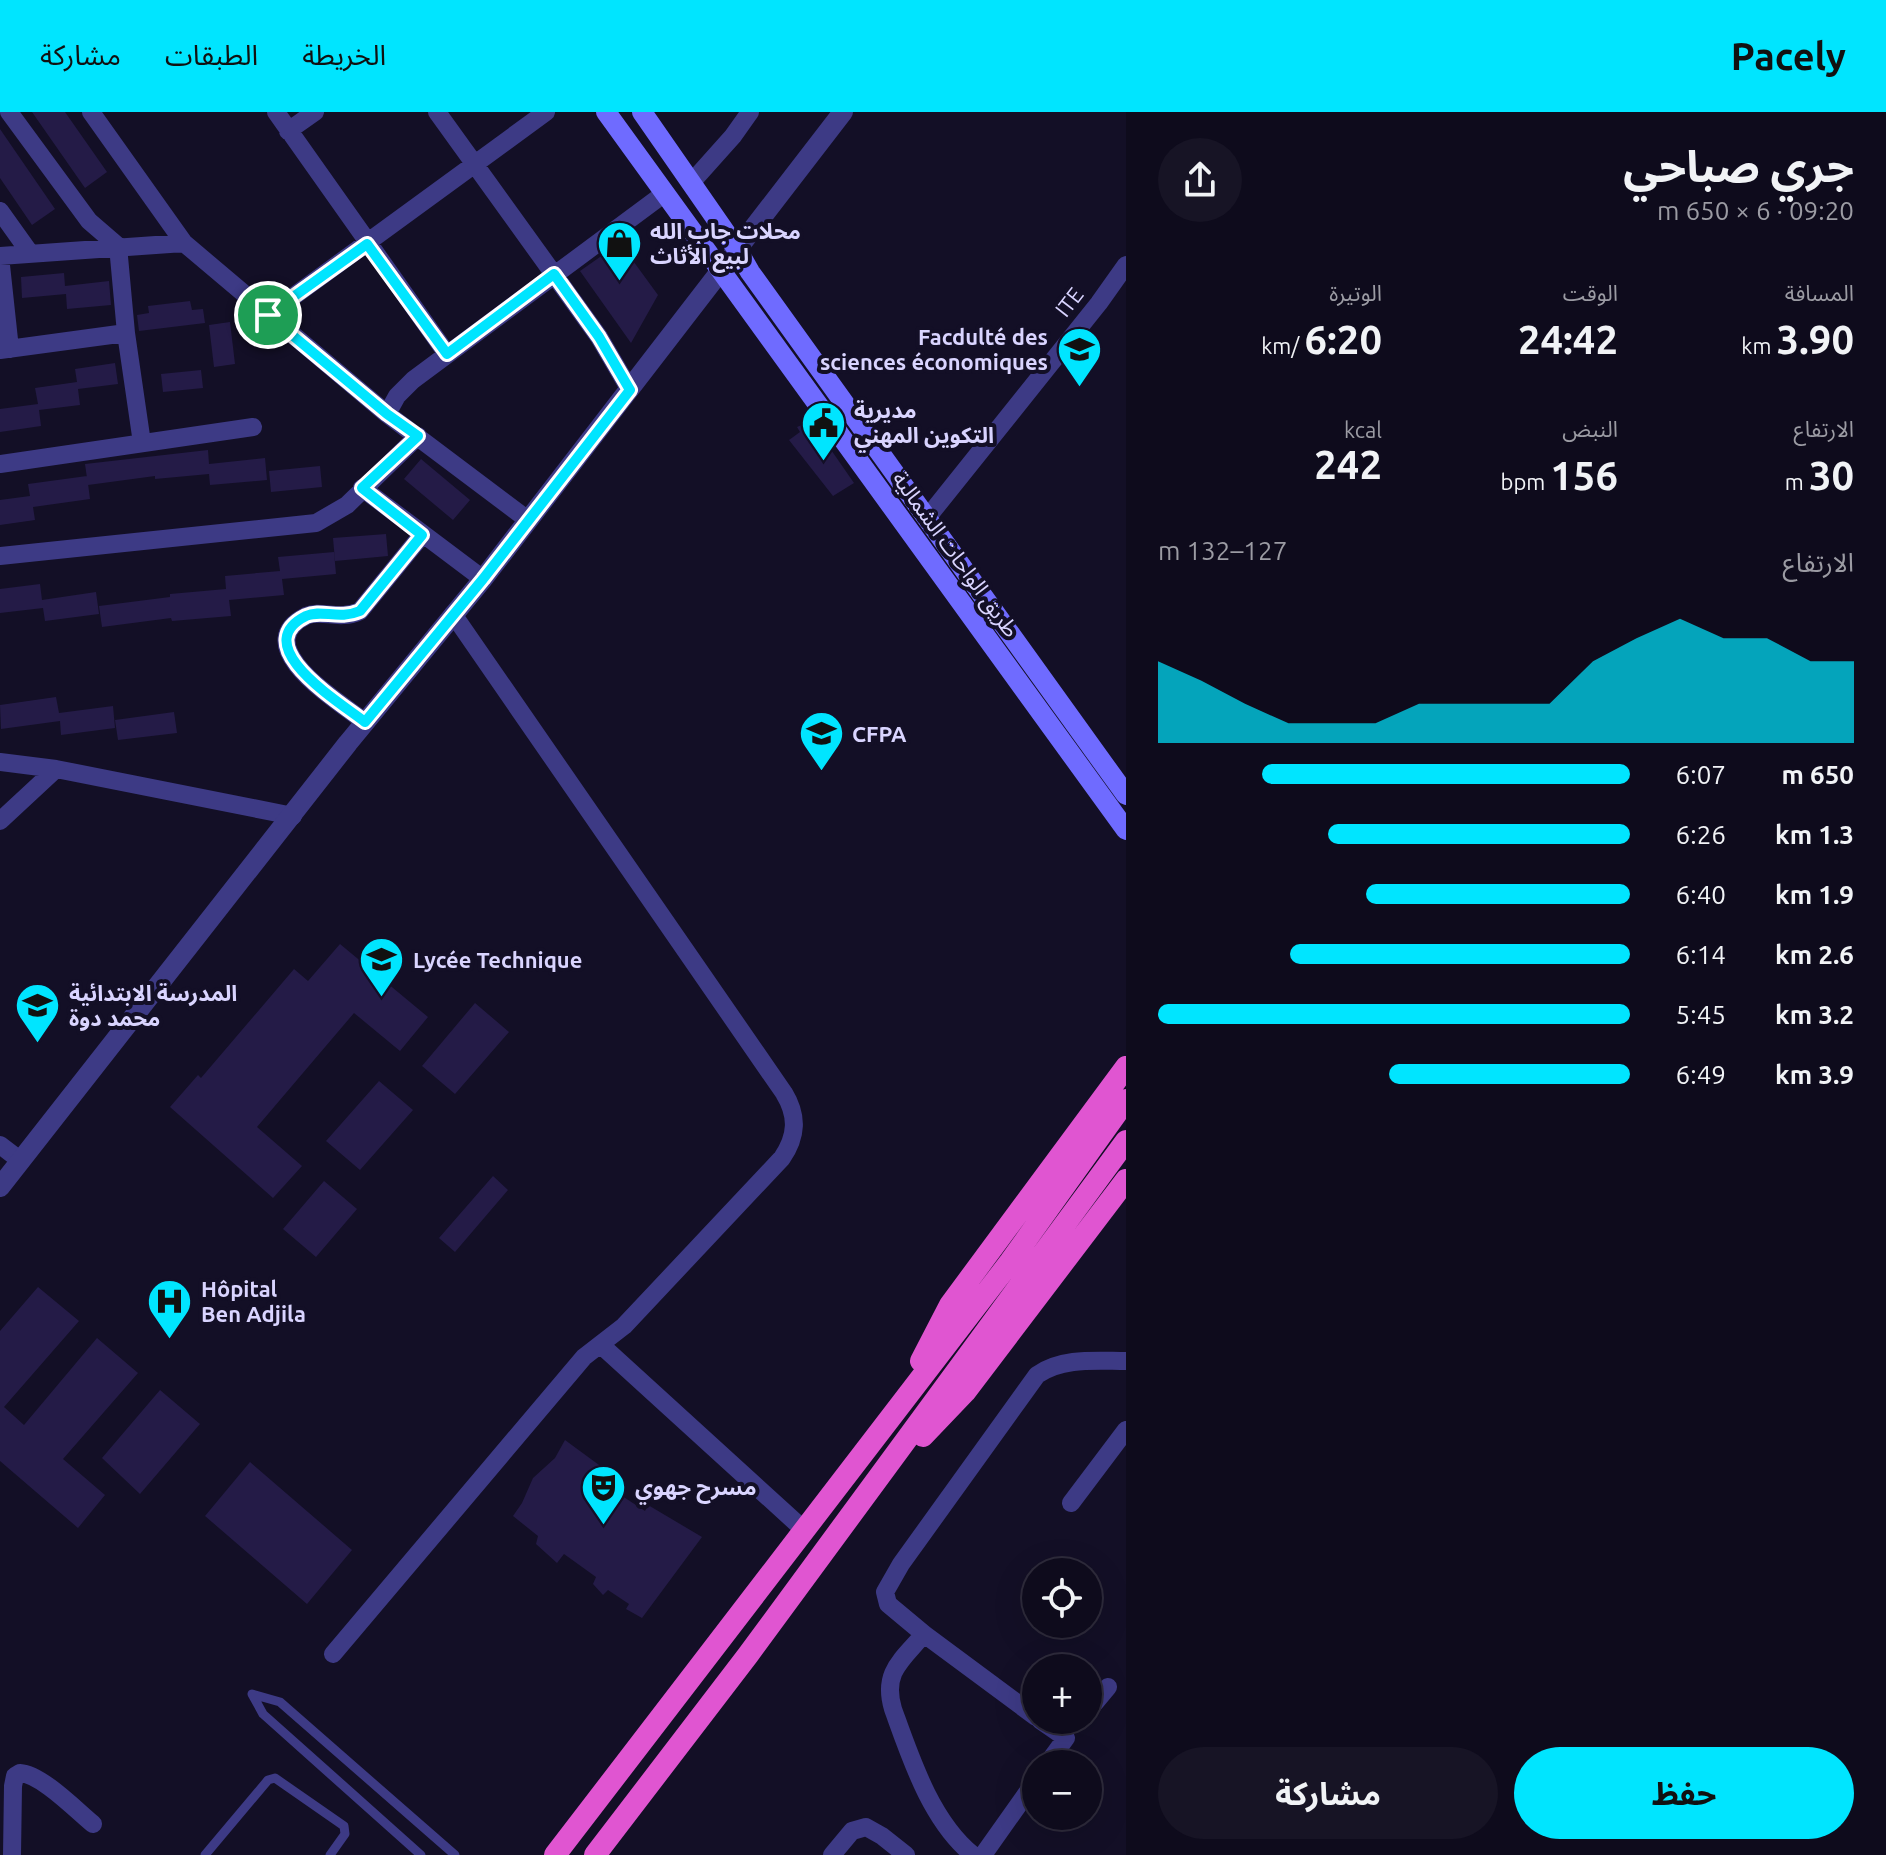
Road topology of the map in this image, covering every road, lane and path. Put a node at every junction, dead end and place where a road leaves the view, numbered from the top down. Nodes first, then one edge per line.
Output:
1 (9, 112) edge
2 (276, 112) edge
3 (315, 112) edge
4 (437, 112) edge
5 (546, 112) edge
6 (606, 112) edge
7 (642, 112) edge
8 (750, 112) edge
9 (843, 112) edge
10 (97, 114) edge
11 (288, 131) junction
12 (475, 163) junction
13 (691, 183) junction
14 (665, 193) junction
15 (0, 211) edge
16 (184, 243) junction
17 (367, 244) junction
18 (118, 246) junction
19 (737, 249) junction
20 (30, 253) junction
21 (1126, 265) edge
22 (719, 271) junction
23 (554, 274) junction
24 (268, 315) junction
25 (126, 333) junction
26 (5, 350) edge
27 (447, 354) junction
28 (630, 390) junction
29 (387, 414) junction
30 (253, 427) dead end
31 (418, 436) junction
32 (142, 443) junction
33 (0, 464) edge
34 (362, 488) junction
35 (927, 518) junction
36 (528, 520) junction
37 (422, 535) junction
38 (0, 556) edge
39 (483, 579) junction
40 (453, 614) junction
41 (365, 722) junction
42 (0, 762) edge
43 (56, 769) junction
44 (1126, 795) edge
45 (293, 816) junction
46 (0, 821) edge
47 (1126, 830) edge
48 (1126, 1067) edge
49 (1126, 1100) edge
50 (1126, 1141) edge
51 (0, 1145) edge
52 (21, 1161) junction
53 (1126, 1180) edge
54 (0, 1187) edge
55 (601, 1345) junction
56 (1126, 1361) edge
57 (895, 1410) junction
58 (1126, 1430) edge
59 (888, 1464) junction
60 (1071, 1503) dead end
61 (803, 1529) junction
62 (924, 1634) junction
63 (333, 1654) dead end
64 (1108, 1687) dead end
65 (1102, 1694) edge
66 (1022, 1707) edge
67 (1060, 1734) edge
68 (1069, 1734) edge
69 (1066, 1738) junction
70 (1057, 1750) edge
71 (1022, 1800) edge
72 (93, 1824) dead end
73 (12, 1855) edge
74 (205, 1855) edge
75 (330, 1855) edge
76 (421, 1855) edge
77 (455, 1855) edge
78 (555, 1855) edge
79 (595, 1855) edge
80 (832, 1855) edge
81 (906, 1855) edge
82 (973, 1855) edge
83 (983, 1855) edge

1 - 18 street
2 - 11 street
3 - 11 street
4 - 12 street
5 - 12 street
6 - 14 main road, طريق الواحات الشمالية
7 - 13 main road, طريق الواحات الشمالية
8 - 13 street
9 - 19 street
10 - 16 street
11 - 17 street
12 - 17 street
12 - 23 street
13 - 19 main road, طريق الواحات الشمالية
14 - 22 main road, طريق الواحات الشمالية
14 - 23 street
15 - 20 street
16 - 18 street
16 - 24 street
17 - 24 street
17 - 27 street
18 - 20 street
18 - 25 street
19 - 22 street
19 - 35 main road, طريق الواحات الشمالية
20 - 26 street
21 - 35 street, ITE
22 - 28 street
22 - 47 main road, طريق الواحات الشمالية
23 - 27 street
23 - 28 street
24 - 29 street
25 - 26 street
25 - 32 street
27 - 29 street
28 - 36 street
29 - 31 street
30 - 32 street
31 - 34 street
31 - 36 street
32 - 33 street
34 - 37 street
34 - 38 street
35 - 44 main road, طريق الواحات الشمالية
36 - 39 street
37 - 39 street
37 - 41 street
39 - 40 street
40 - 41 street
40 - 55 street
41 - 45 street
42 - 43 street
43 - 45 street
43 - 46 street
45 - 52 street
48 - 57 highway
49 - 57 highway
50 - 59 highway
51 - 52 street
52 - 54 street
53 - 59 highway
55 - 61 street
55 - 63 street
56 - 62 street
57 - 61 highway
58 - 60 street
59 - 79 highway
61 - 78 highway
62 - 66 street
62 - 82 street
64 - 65 street
67 - 69 street
68 - 69 street
69 - 70 street
71 - 83 street
72 - 73 street
74 - 75 lane
76 - 77 lane
80 - 81 street

